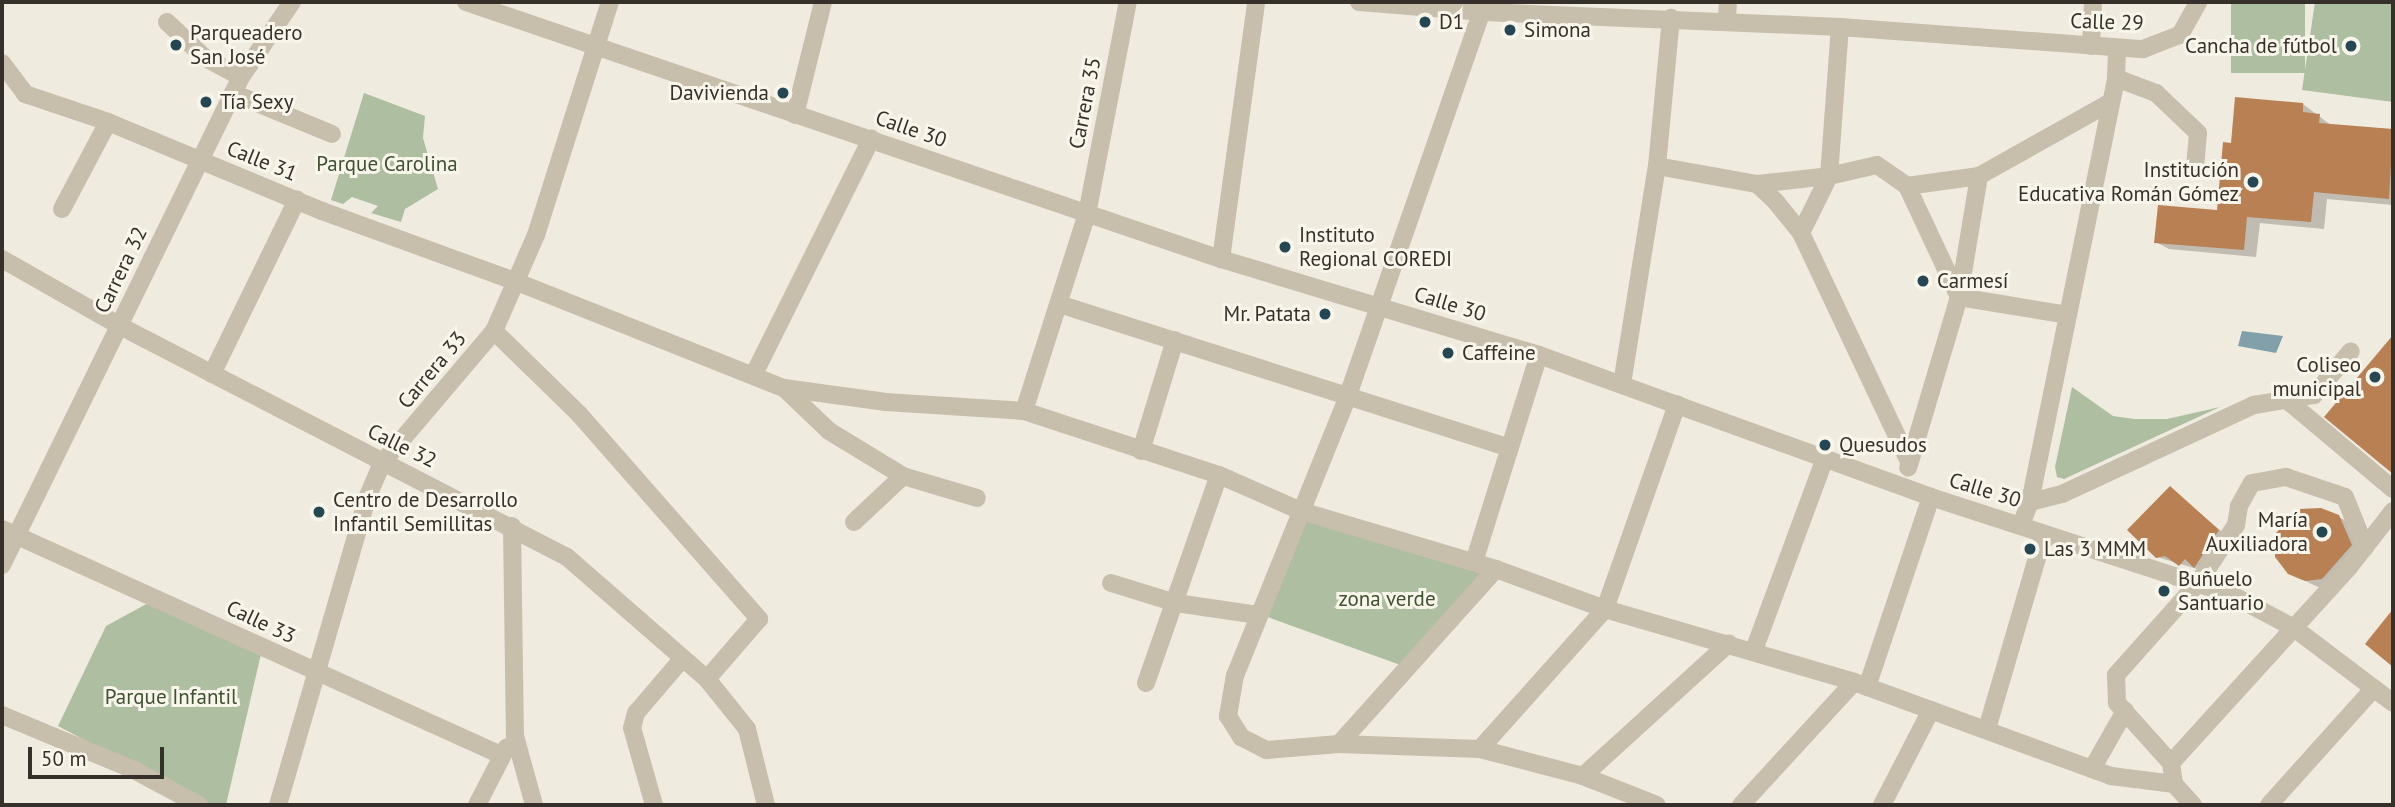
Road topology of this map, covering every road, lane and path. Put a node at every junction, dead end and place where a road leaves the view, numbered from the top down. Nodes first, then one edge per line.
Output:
1 (292, 2) edge
2 (466, 2) edge
3 (610, 2) edge
4 (823, 2) edge
5 (1128, 2) edge
6 (1256, 2) edge
7 (1359, 2) edge
8 (1728, 2) edge
9 (2093, 2) edge
10 (2198, 2) edge
11 (1485, 7) edge
12 (518, 10) edge
13 (1671, 18) junction
14 (1727, 20) junction
15 (167, 22) dead end
16 (1840, 27) junction
17 (595, 45) junction
18 (2091, 46) junction
19 (2117, 48) junction
20 (2, 64) edge
21 (2116, 78) junction
22 (237, 85) junction
23 (2111, 102) junction
24 (795, 115) junction
25 (108, 122) junction
26 (332, 134) dead end
27 (871, 139) junction
28 (200, 160) junction
29 (2195, 165) dead end
30 (1657, 166) junction
31 (1829, 176) junction
32 (1979, 176) junction
33 (1757, 184) junction
34 (1907, 186) junction
35 (297, 200) junction
36 (62, 209) dead end
37 (1087, 214) junction
38 (1801, 233) junction
39 (2, 259) edge
40 (1220, 259) junction
41 (517, 282) junction
42 (1959, 297) junction
43 (1059, 304) junction
44 (1378, 306) junction
45 (2068, 315) junction
46 (120, 326) junction
47 (494, 331) junction
48 (1175, 340) junction
49 (2351, 351) dead end
50 (1539, 355) junction
51 (754, 373) junction
52 (212, 374) junction
53 (1622, 384) junction
54 (784, 388) junction
55 (1348, 396) junction
56 (2288, 401) junction
57 (1677, 404) junction
58 (1024, 411) junction
59 (1510, 448) junction
60 (1141, 451) junction
61 (1825, 458) junction
62 (1909, 461) junction
63 (383, 463) junction
64 (1219, 475) junction
65 (903, 476) junction
66 (1903, 486) junction
67 (2393, 489) edge
68 (1931, 497) junction
69 (977, 498) dead end
70 (2030, 502) junction
71 (1301, 511) junction
72 (2393, 511) edge
73 (854, 522) dead end
74 (2021, 525) junction
75 (512, 526) junction
76 (9, 532) edge
77 (2044, 534) junction
78 (2365, 547) junction
79 (1474, 562) junction
80 (2, 565) edge
81 (1496, 569) junction
82 (1111, 583) dead end
83 (2198, 583) junction
84 (1176, 603) junction
85 (1605, 609) junction
86 (1258, 615) junction
87 (2294, 628) junction
88 (1730, 643) junction
89 (1754, 650) junction
90 (683, 658) junction
91 (316, 672) junction
92 (706, 679) junction
93 (1146, 683) dead end
94 (1860, 685) junction
95 (2374, 688) junction
96 (2393, 703) edge
97 (1931, 710) junction
98 (2125, 711) junction
99 (2, 715) edge
100 (1987, 729) junction
101 (515, 736) junction
102 (1339, 744) junction
103 (1480, 749) junction
104 (501, 755) junction
105 (2171, 763) junction
106 (2092, 769) junction
107 (1583, 776) junction
108 (2174, 784) junction
109 (200, 805) edge
110 (278, 805) edge
111 (477, 805) edge
112 (534, 805) edge
113 (654, 805) edge
114 (766, 805) edge
115 (1657, 805) edge
116 (1741, 805) edge
117 (1882, 805) edge
118 (2193, 805) edge
119 (2269, 805) edge

1 - 22 street, Carrera 32
2 - 12 street, Calle 30
3 - 17 street, Carrera 33
4 - 24 street
5 - 37 street, Carrera 35
6 - 40 street
7 - 11 street, Calle 29
8 - 14 street
9 - 18 street
10 - 19 street, Calle 29
11 - 13 street, Calle 29
11 - 44 street
12 - 17 street, Calle 30
13 - 14 street, Calle 29
13 - 30 street
14 - 16 street, Calle 29
15 - 22 street
16 - 18 street, Calle 29
16 - 31 street
17 - 24 street, Calle 30
17 - 41 street, Carrera 33
18 - 19 street, Calle 29
19 - 21 street
20 - 25 street, Calle 31
21 - 23 street
21 - 29 street
22 - 26 street
22 - 28 street, Carrera 32
23 - 32 street
23 - 45 street
24 - 27 street, Calle 30
25 - 28 street, Calle 31
25 - 36 street
27 - 37 street, Calle 30
27 - 51 street
28 - 35 street, Calle 31
28 - 46 street, Carrera 32
30 - 33 street
30 - 53 street
31 - 33 street
31 - 34 street
31 - 38 street
32 - 34 street
32 - 42 street
33 - 38 street
34 - 42 street
35 - 41 street, Calle 31
35 - 52 street
37 - 40 street, Calle 30
37 - 43 street, Carrera 35
38 - 62 street
39 - 46 street, Calle 32
40 - 44 street, Calle 30
41 - 47 street, Carrera 33
41 - 51 street, Calle 31
42 - 45 street
42 - 62 street
43 - 48 street
43 - 58 street, Carrera 35
44 - 50 street, Calle 30
44 - 55 street
45 - 70 street
46 - 52 street, Calle 32
46 - 76 street, Carrera 32
47 - 63 street, Carrera 33
47 - 92 street
48 - 55 street
48 - 60 street
49 - 56 street
50 - 53 street, Calle 30
50 - 59 street
51 - 54 street, Calle 31
52 - 63 street, Calle 32
53 - 57 street, Calle 30
54 - 58 street
54 - 65 street
55 - 59 street
55 - 71 street
56 - 67 street
56 - 70 street
57 - 61 street, Calle 30
57 - 85 street
58 - 60 street
59 - 79 street
60 - 64 street
61 - 66 street, Calle 30
61 - 89 street
62 - 66 street
63 - 75 street, Calle 32
63 - 91 street, Carrera 33
64 - 71 street
64 - 84 street
65 - 69 street
65 - 73 street
66 - 68 street, Calle 30
68 - 74 street, Calle 30
68 - 94 street
70 - 74 street
71 - 79 street
71 - 86 street
72 - 78 street
74 - 77 street, Calle 30
75 - 90 street, Calle 32
75 - 101 street
76 - 80 street, Carrera 32
76 - 91 street, Calle 33
77 - 83 street, Calle 30
77 - 100 street
78 - 83 street
78 - 87 street
79 - 81 street
81 - 85 street
81 - 102 street
82 - 84 street
83 - 87 street, Calle 30
83 - 98 street
84 - 86 street
84 - 93 street
85 - 88 street
85 - 103 street
86 - 102 street
87 - 95 street, Calle 30
87 - 105 street
88 - 89 street
88 - 107 street
89 - 94 street
90 - 92 street, Calle 32
90 - 113 street
91 - 104 street, Calle 33
91 - 110 street, Carrera 33
92 - 114 street, Calle 32
94 - 97 street
94 - 116 street
95 - 96 street, Calle 30
95 - 119 street
97 - 100 street
97 - 117 street
98 - 105 street
98 - 106 street
99 - 109 street
100 - 106 street
101 - 104 street
101 - 112 street
102 - 103 street
103 - 107 street
104 - 111 street
105 - 108 street
106 - 108 street
107 - 115 street
108 - 118 street

